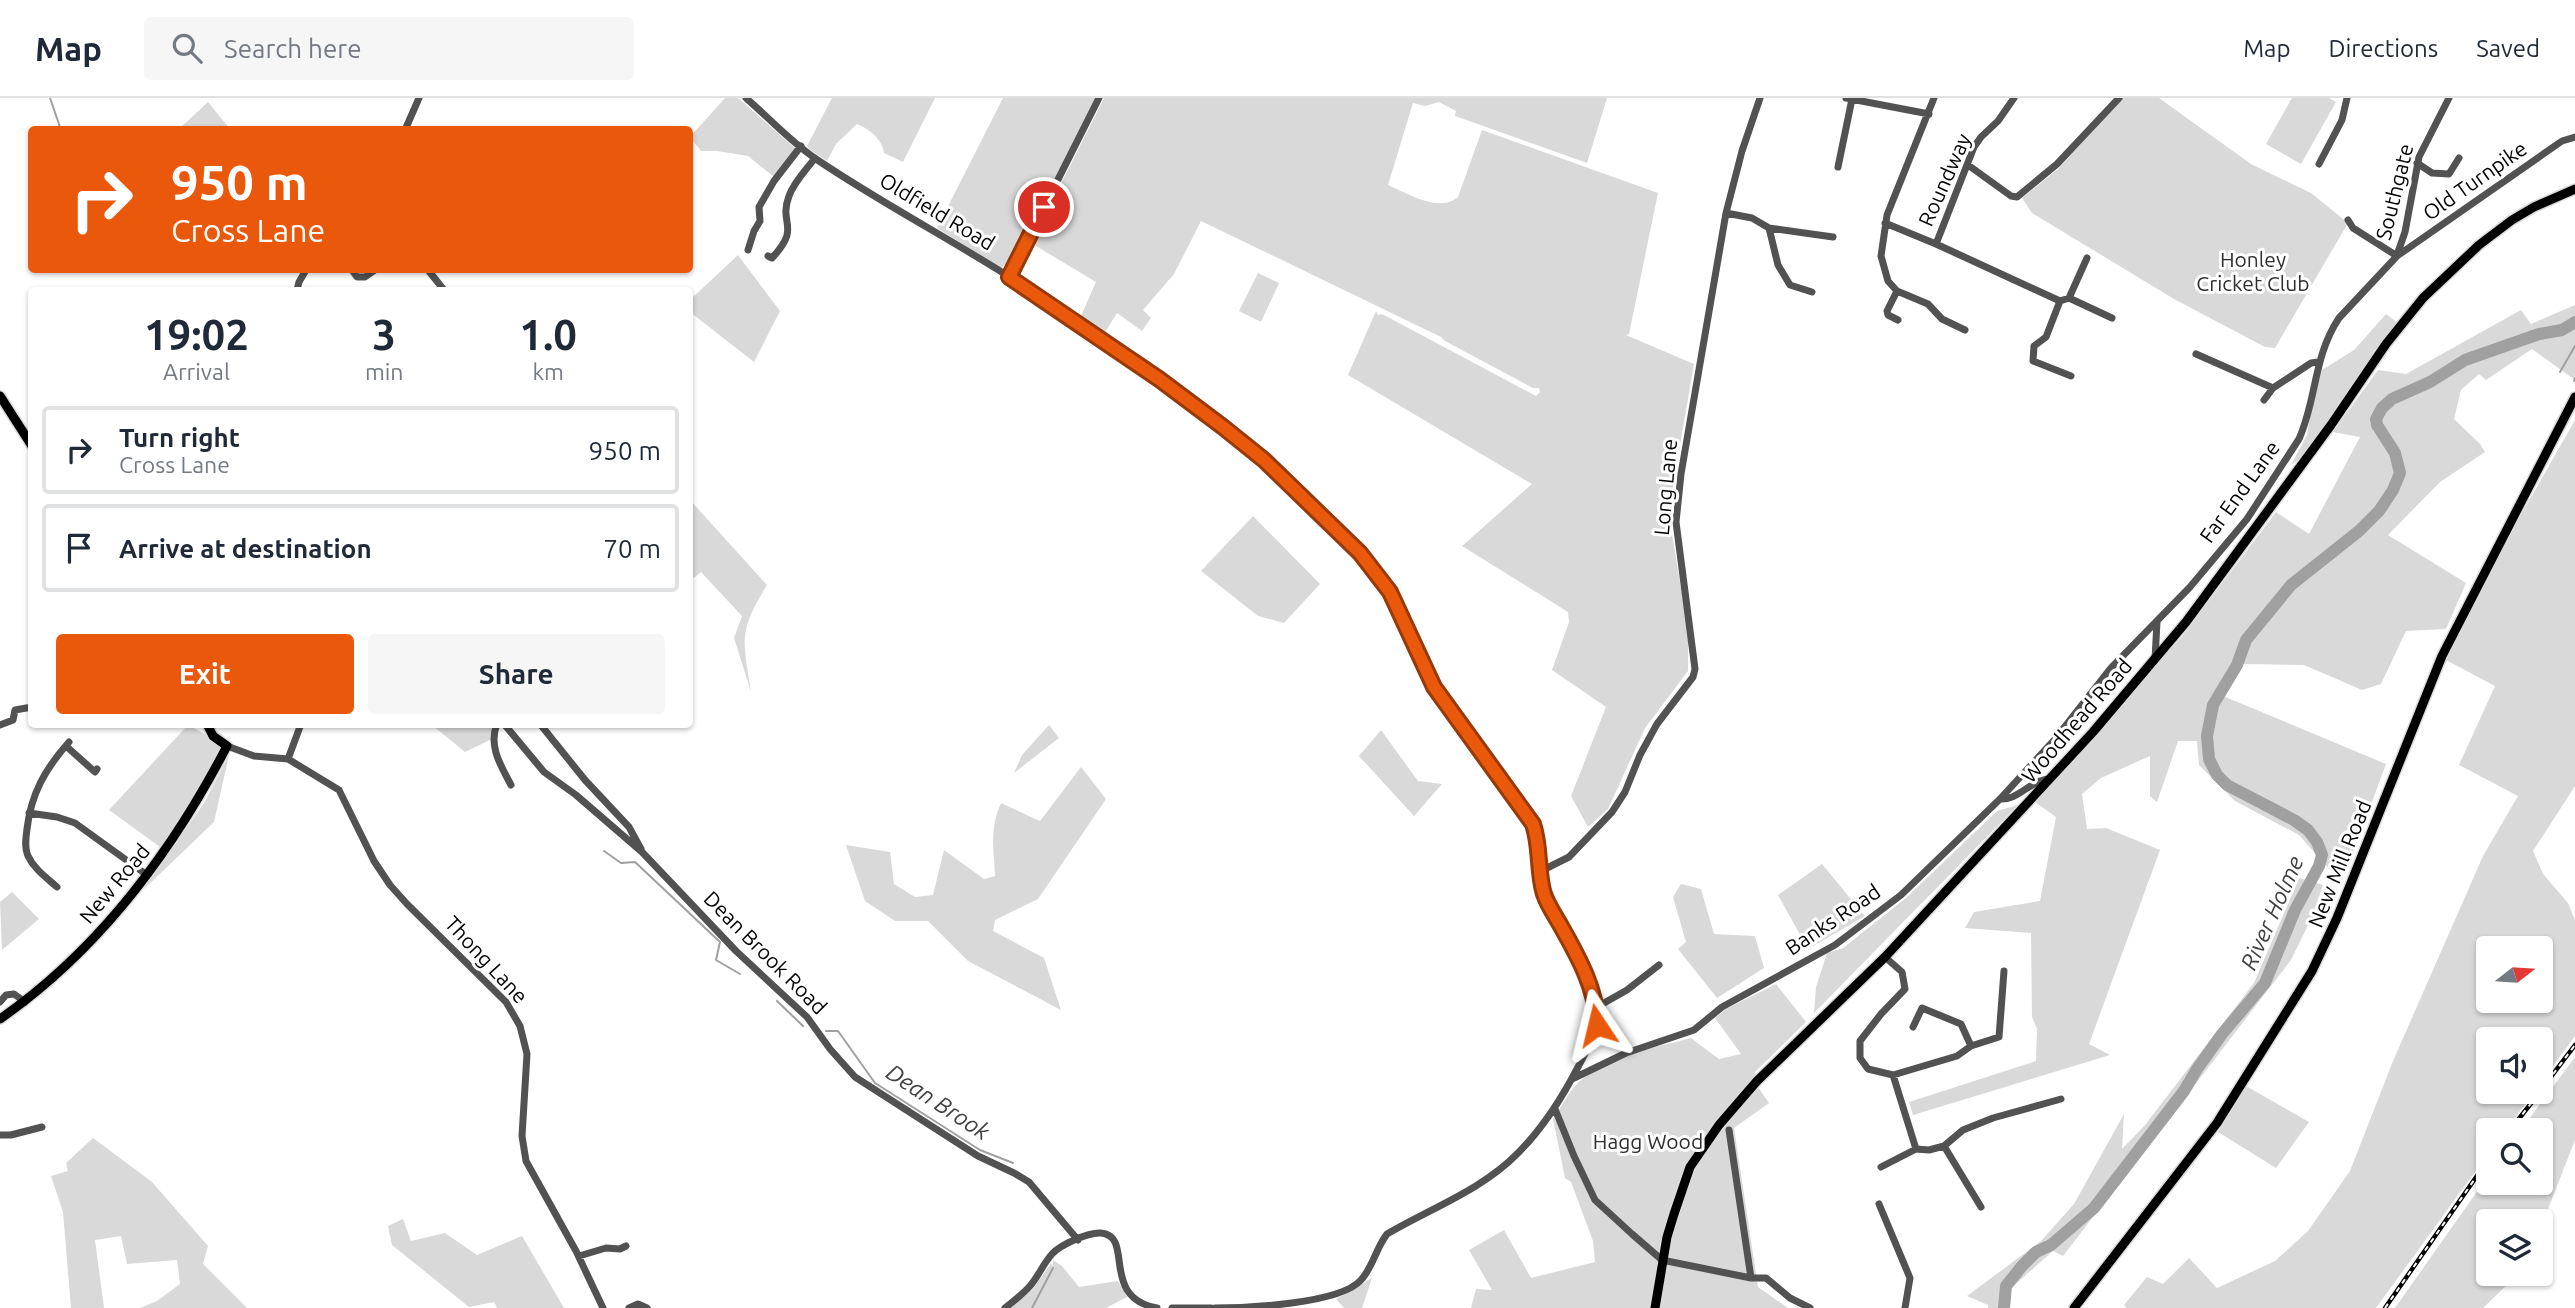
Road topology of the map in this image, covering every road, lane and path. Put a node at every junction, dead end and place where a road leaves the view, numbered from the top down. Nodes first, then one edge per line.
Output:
1 (419, 98) edge
2 (746, 98) edge
3 (1099, 98) edge
4 (1760, 98) edge
5 (1934, 98) edge
6 (2014, 98) edge
7 (2119, 98) edge
8 (2347, 98) edge
9 (2449, 98) edge
10 (1849, 99) edge
11 (1872, 100) edge
12 (1929, 114) junction
13 (407, 126) edge
14 (2575, 137) edge
15 (801, 146) junction
16 (815, 158) junction
17 (2459, 158) dead end
18 (2417, 163) junction
19 (2319, 164) dead end
20 (1968, 165) junction
21 (1838, 167) dead end
22 (2575, 189) edge
23 (1726, 213) junction
24 (2348, 220) dead end
25 (1885, 223) junction
26 (2364, 223) dead end
27 (1769, 228) junction
28 (2358, 232) junction
29 (1833, 237) dead end
30 (1936, 244) junction
31 (748, 250) dead end
32 (768, 256) dead end
33 (2396, 256) junction
34 (2087, 258) dead end
35 (354, 273) edge
36 (371, 273) edge
37 (430, 273) edge
38 (1009, 277) junction
39 (442, 287) edge
40 (1897, 291) junction
41 (1812, 292) dead end
42 (2069, 298) junction
43 (2060, 301) junction
44 (2112, 317) dead end
45 (1898, 320) dead end
46 (1954, 326) junction
47 (1965, 330) dead end
48 (1950, 335) dead end
49 (2196, 354) dead end
50 (2318, 362) junction
51 (2071, 376) dead end
52 (2273, 388) junction
53 (0, 396) edge
54 (2575, 397) edge
55 (2264, 400) dead end
56 (28, 440) edge
57 (2157, 622) junction
58 (2155, 659) junction
59 (28, 708) edge
60 (2068, 723) joint
61 (0, 726) edge
62 (209, 728) edge
63 (300, 728) edge
64 (495, 728) edge
65 (507, 728) edge
66 (543, 728) edge
67 (227, 746) junction
68 (288, 759) junction
69 (97, 769) dead end
70 (2050, 779) junction
71 (511, 785) dead end
72 (2000, 799) junction
73 (29, 813) junction
74 (642, 852) junction
75 (1541, 871) junction
76 (147, 875) junction
77 (52, 885) dead end
78 (1885, 957) junction
79 (1659, 965) dead end
80 (2004, 971) dead end
81 (1, 998) edge
82 (25, 1002) junction
83 (1597, 1007) junction
84 (1, 1016) edge
85 (1913, 1027) dead end
86 (1971, 1046) junction
87 (1893, 1075) junction
88 (1572, 1079) junction
89 (2060, 1099) dead end
90 (1555, 1109) junction
91 (42, 1126) dead end
92 (1728, 1130) dead end
93 (0, 1135) edge
94 (1944, 1146) junction
95 (1916, 1149) junction
96 (1881, 1167) dead end
97 (1879, 1204) dead end
98 (1981, 1207) dead end
99 (1078, 1240) junction
100 (626, 1246) dead end
101 (579, 1256) junction
102 (1662, 1260) junction
103 (1751, 1278) junction
104 (603, 1308) edge
105 (629, 1308) edge
106 (647, 1308) edge
107 (1005, 1308) edge
108 (1155, 1308) edge
109 (1172, 1308) edge
110 (1213, 1308) edge
111 (1655, 1308) edge
112 (1810, 1308) edge
113 (1905, 1308) edge
114 (2074, 1308) edge

1 - 13 street
2 - 15 street, Oldfield Road
3 - 38 street
4 - 23 street, Long Lane
5 - 12 street
6 - 20 street, Roundway
7 - 20 street
8 - 19 street
9 - 18 street, Southgate
10 - 11 street
10 - 21 street
11 - 12 street
12 - 25 street
14 - 33 street, Old Turnpike
15 - 16 street, Oldfield Road
15 - 31 street
16 - 32 street
16 - 38 street, Oldfield Road
17 - 18 street
18 - 33 street, Southgate
20 - 30 street, Roundway
22 - 58 main road, Woodhead Road
23 - 27 street
23 - 75 street, Long Lane
24 - 28 street, Southgate
25 - 30 street, Roundway
25 - 40 street
26 - 28 street, Southgate
27 - 29 street
27 - 41 street
28 - 33 street, Southgate
30 - 43 street, Roundway
33 - 50 street, Far End Lane
34 - 42 street
35 - 36 street
37 - 39 street
38 - 75 street, Oldfield Road
40 - 45 street
40 - 46 street
42 - 43 street
42 - 44 street
43 - 51 street
46 - 47 street
46 - 48 street
49 - 52 street
50 - 52 street
50 - 57 street, Far End Lane
52 - 55 street
53 - 56 main road
54 - 114 main road, New Mill Road
57 - 58 street
57 - 60 street, Far End Lane
58 - 70 main road, Woodhead Road
59 - 61 street
60 - 72 street, Banks Road
62 - 67 main road
63 - 68 street
64 - 71 street
65 - 74 street, Dean Brook Road
66 - 74 street
67 - 68 street
67 - 76 main road, New Road
68 - 101 street, Thong Lane
69 - 73 street
70 - 72 street
70 - 78 main road, Woodhead Road
72 - 88 street, Banks Road
73 - 76 street
73 - 77 street
74 - 99 street, Dean Brook Road
75 - 83 street, Oldfield Road
76 - 82 main road, New Road
78 - 87 street
78 - 102 main road, Woodhead Road
79 - 83 street
80 - 86 street
81 - 82 street
82 - 84 main road, New Road
83 - 88 street
85 - 86 street
86 - 87 street
87 - 95 street
88 - 90 street
89 - 94 street
90 - 102 street
90 - 110 street
91 - 93 street
92 - 103 street
94 - 95 street
94 - 98 street
95 - 96 street
97 - 113 street
99 - 107 street
99 - 108 street
100 - 101 street
101 - 104 street, Thong Lane
102 - 103 street
102 - 111 main road, Woodhead Road
103 - 112 street
105 - 106 street
109 - 110 street

